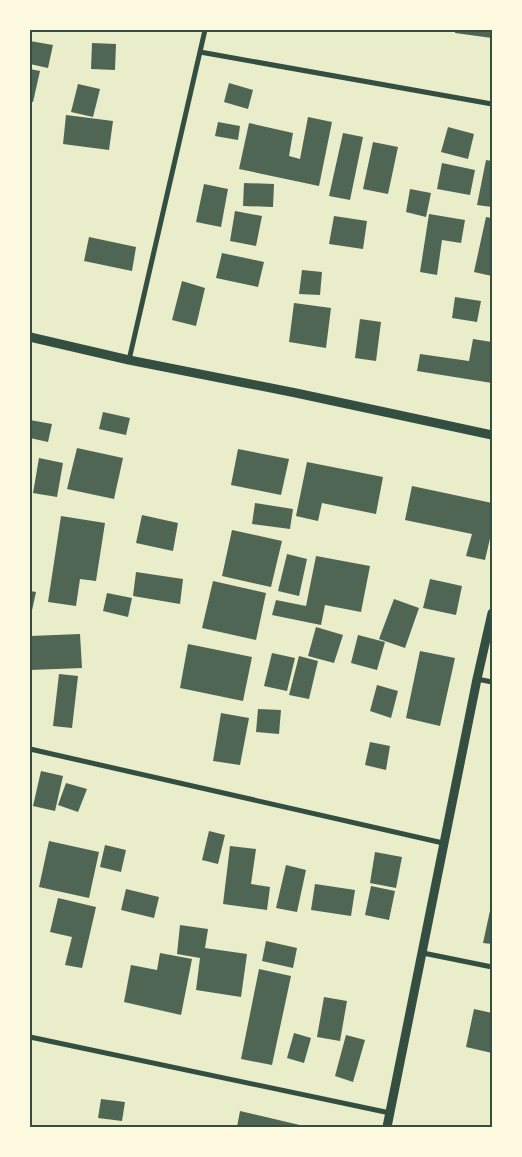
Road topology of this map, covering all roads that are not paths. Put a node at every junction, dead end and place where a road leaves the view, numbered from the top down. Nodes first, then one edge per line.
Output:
1 (205, 30) edge
2 (200, 52) junction
3 (492, 104) edge
4 (30, 337) edge
5 (129, 360) junction
6 (492, 435) edge
7 (492, 613) edge
8 (477, 679) junction
9 (492, 682) edge
10 (30, 749) edge
11 (443, 844) junction
12 (423, 953) junction
13 (492, 967) edge
14 (30, 1037) edge
15 (390, 1113) junction
16 (387, 1127) edge

1 - 2 street
2 - 3 street
2 - 5 street
4 - 5 street
5 - 6 street
7 - 8 street
8 - 9 street
8 - 11 street
10 - 11 street
11 - 12 street
12 - 13 street
12 - 15 street
14 - 15 street
15 - 16 street

